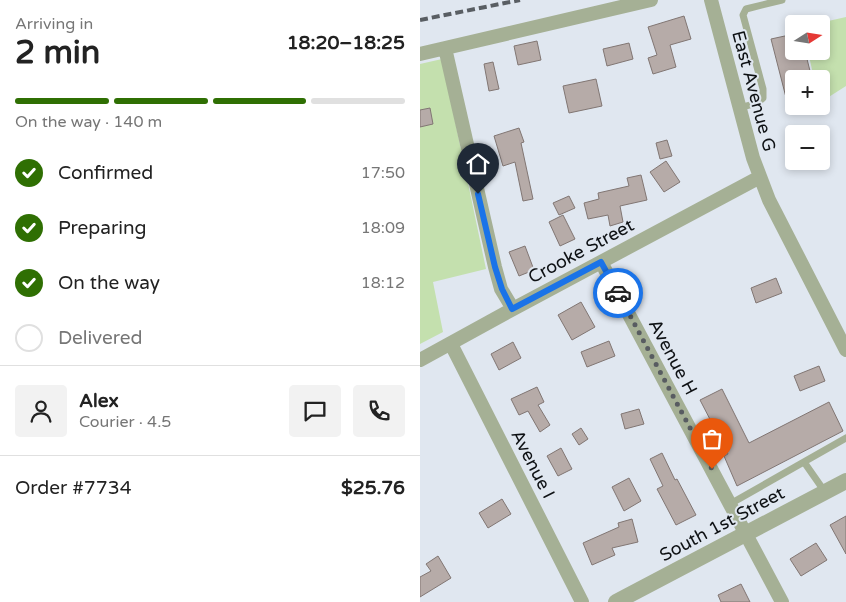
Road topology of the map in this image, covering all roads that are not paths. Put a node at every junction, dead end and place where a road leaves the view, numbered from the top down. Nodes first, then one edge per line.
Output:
1 (652, 0) edge
2 (711, 0) edge
3 (782, 0) edge
4 (445, 48) junction
5 (420, 54) edge
6 (739, 108) junction
7 (760, 177) junction
8 (601, 262) junction
9 (512, 309) junction
10 (451, 344) junction
11 (846, 350) edge
12 (420, 360) edge
13 (846, 438) edge
14 (804, 462) junction
15 (846, 481) edge
16 (825, 492) junction
17 (730, 504) junction
18 (746, 534) junction
19 (582, 602) edge
20 (616, 602) edge
21 (782, 602) edge

1 - 4 street
2 - 6 street, East Avenue G
3 - 6 lane
4 - 5 street
4 - 9 street
6 - 7 street, East Avenue G
7 - 8 street, Crooke Street
7 - 11 street, East Avenue G
8 - 9 street, Crooke Street
8 - 17 street, Avenue H
9 - 10 street, Crooke Street
10 - 12 street, Crooke Street
10 - 19 street, Avenue I
13 - 14 lane
14 - 16 lane
14 - 17 lane
15 - 16 street, South 1st Street
16 - 18 street, South 1st Street
17 - 18 street, Avenue H
18 - 20 street, South 1st Street
18 - 21 street, Avenue H

